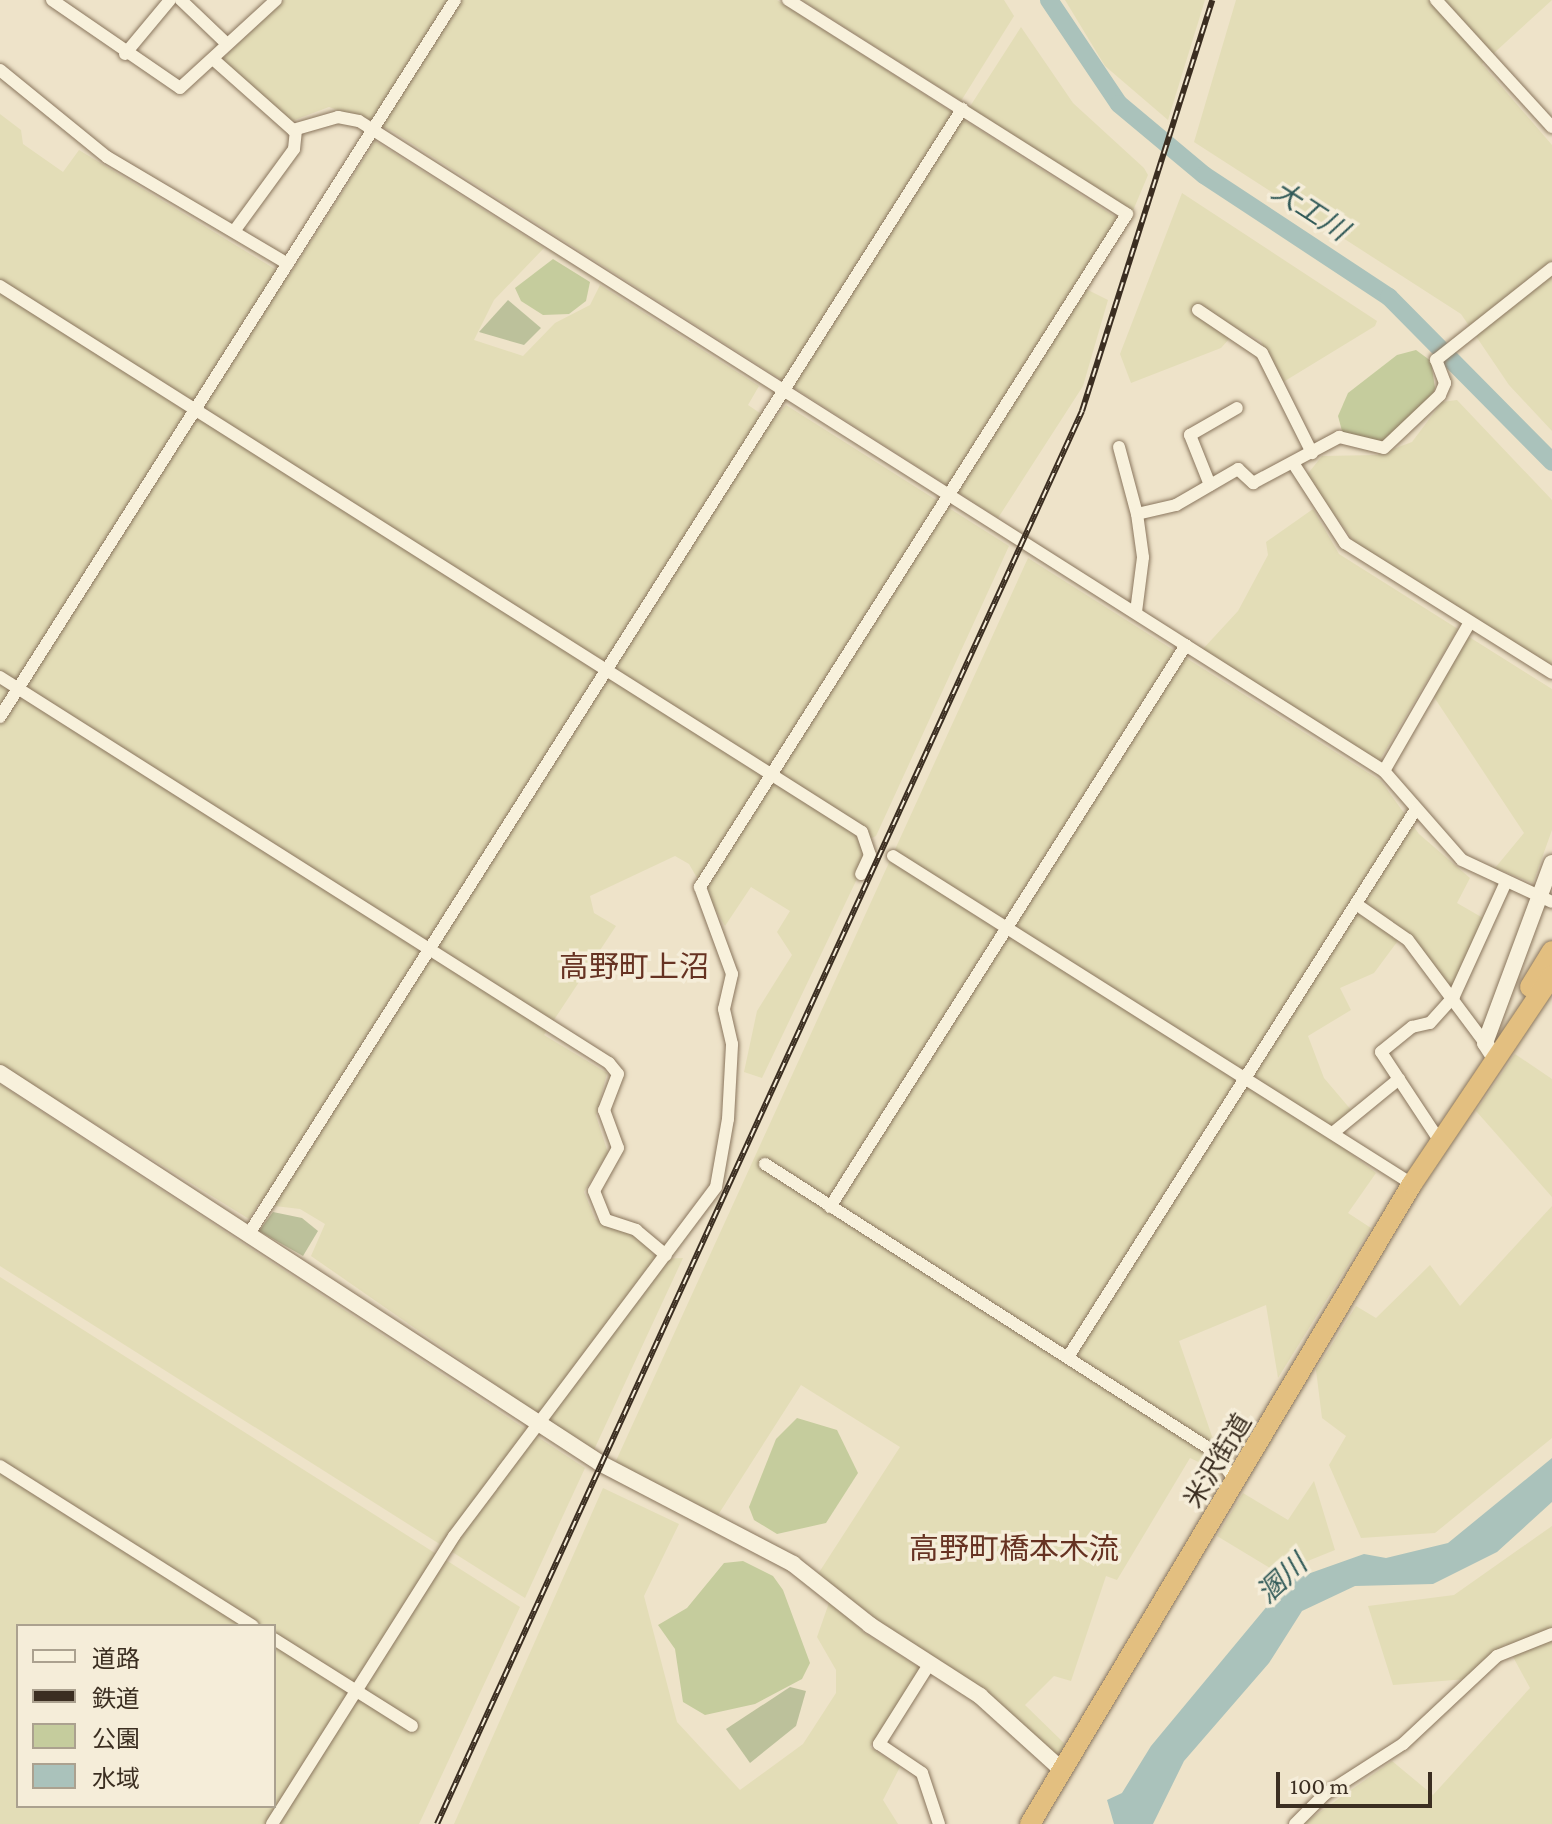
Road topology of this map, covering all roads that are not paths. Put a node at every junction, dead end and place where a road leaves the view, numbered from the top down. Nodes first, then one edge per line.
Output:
1 (52, 0) edge
2 (170, 0) edge
3 (181, 0) edge
4 (276, 0) edge
5 (455, 0) edge
6 (788, 0) edge
7 (1436, 0) edge
8 (192, 5) edge
9 (226, 43) junction
10 (125, 54) junction
11 (213, 59) junction
12 (0, 70) edge
13 (962, 109) junction
14 (1552, 127) edge
15 (296, 130) junction
16 (373, 130) junction
17 (235, 230) junction
18 (288, 264) junction
19 (1552, 268) edge
20 (0, 286) edge
21 (1198, 310) dead end
22 (785, 391) junction
23 (1237, 408) dead end
24 (197, 412) junction
25 (1119, 447) dead end
26 (1312, 453) junction
27 (1295, 466) junction
28 (1210, 485) junction
29 (950, 494) junction
30 (1137, 514) junction
31 (1136, 612) junction
32 (1470, 622) junction
33 (1186, 645) junction
34 (606, 671) junction
35 (1552, 673) edge
36 (0, 677) edge
37 (18, 689) junction
38 (0, 717) edge
39 (1384, 771) junction
40 (771, 776) junction
41 (1416, 809) junction
42 (893, 856) dead end
43 (1552, 863) edge
44 (861, 874) dead end
45 (1506, 882) junction
46 (1547, 898) edge
47 (1356, 904) junction
48 (1007, 928) junction
49 (428, 951) junction
50 (1552, 951) edge
51 (1552, 976) edge
52 (1454, 996) junction
53 (1491, 1052) junction
54 (0, 1073) edge
55 (1247, 1077) junction
56 (1399, 1079) junction
57 (1334, 1132) junction
58 (1446, 1135) junction
59 (765, 1164) dead end
60 (1412, 1184) junction
61 (830, 1207) junction
62 (250, 1232) junction
63 (666, 1255) junction
64 (1068, 1357) junction
65 (539, 1422) junction
66 (0, 1466) edge
67 (1236, 1482) junction
68 (250, 1624) edge
69 (1552, 1634) edge
70 (276, 1640) edge
71 (930, 1663) junction
72 (356, 1691) junction
73 (412, 1726) dead end
74 (1062, 1770) junction
75 (272, 1824) edge
76 (939, 1824) edge
77 (1030, 1824) edge
78 (1295, 1824) edge

1 - 10 street
2 - 10 street
3 - 8 street
4 - 9 street
5 - 16 street
6 - 13 street
7 - 14 street
8 - 9 street
9 - 11 street
10 - 11 street
11 - 15 street
12 - 17 street
13 - 22 street
13 - 29 street
15 - 16 street
15 - 17 street
16 - 18 street
16 - 22 street
17 - 18 street
18 - 24 street
19 - 26 street
20 - 24 street
21 - 26 street
22 - 29 street
22 - 34 street
23 - 28 street
24 - 34 street
24 - 37 street
25 - 30 street
26 - 27 street
27 - 28 street
27 - 32 street
28 - 30 street
29 - 31 street
29 - 40 street
30 - 31 street
31 - 33 street
32 - 35 street
32 - 39 street
33 - 39 street
33 - 48 street
34 - 40 street
34 - 49 street
36 - 37 street
37 - 38 street
37 - 49 street
39 - 41 street
40 - 44 street
40 - 63 street
41 - 45 street
41 - 47 street
42 - 48 street
43 - 46 street
45 - 46 street
45 - 52 street
46 - 53 street
47 - 52 street
47 - 55 street
48 - 55 street
48 - 61 street
49 - 62 street
49 - 63 street
50 - 53 highway, 米沢街道
51 - 53 highway, 米沢街道
52 - 53 street
52 - 56 street
53 - 58 highway, 米沢街道
54 - 62 street
55 - 57 street
55 - 64 street
56 - 57 street
56 - 58 street
57 - 60 street
58 - 60 highway, 米沢街道
59 - 61 street
60 - 67 highway, 米沢街道
61 - 64 street
62 - 65 street
63 - 65 street
64 - 67 street
65 - 71 street
65 - 72 street
66 - 68 street
67 - 74 highway, 米沢街道
69 - 78 street
70 - 72 street
71 - 74 street
71 - 76 street
72 - 73 street
72 - 75 street
74 - 77 highway, 米沢街道

